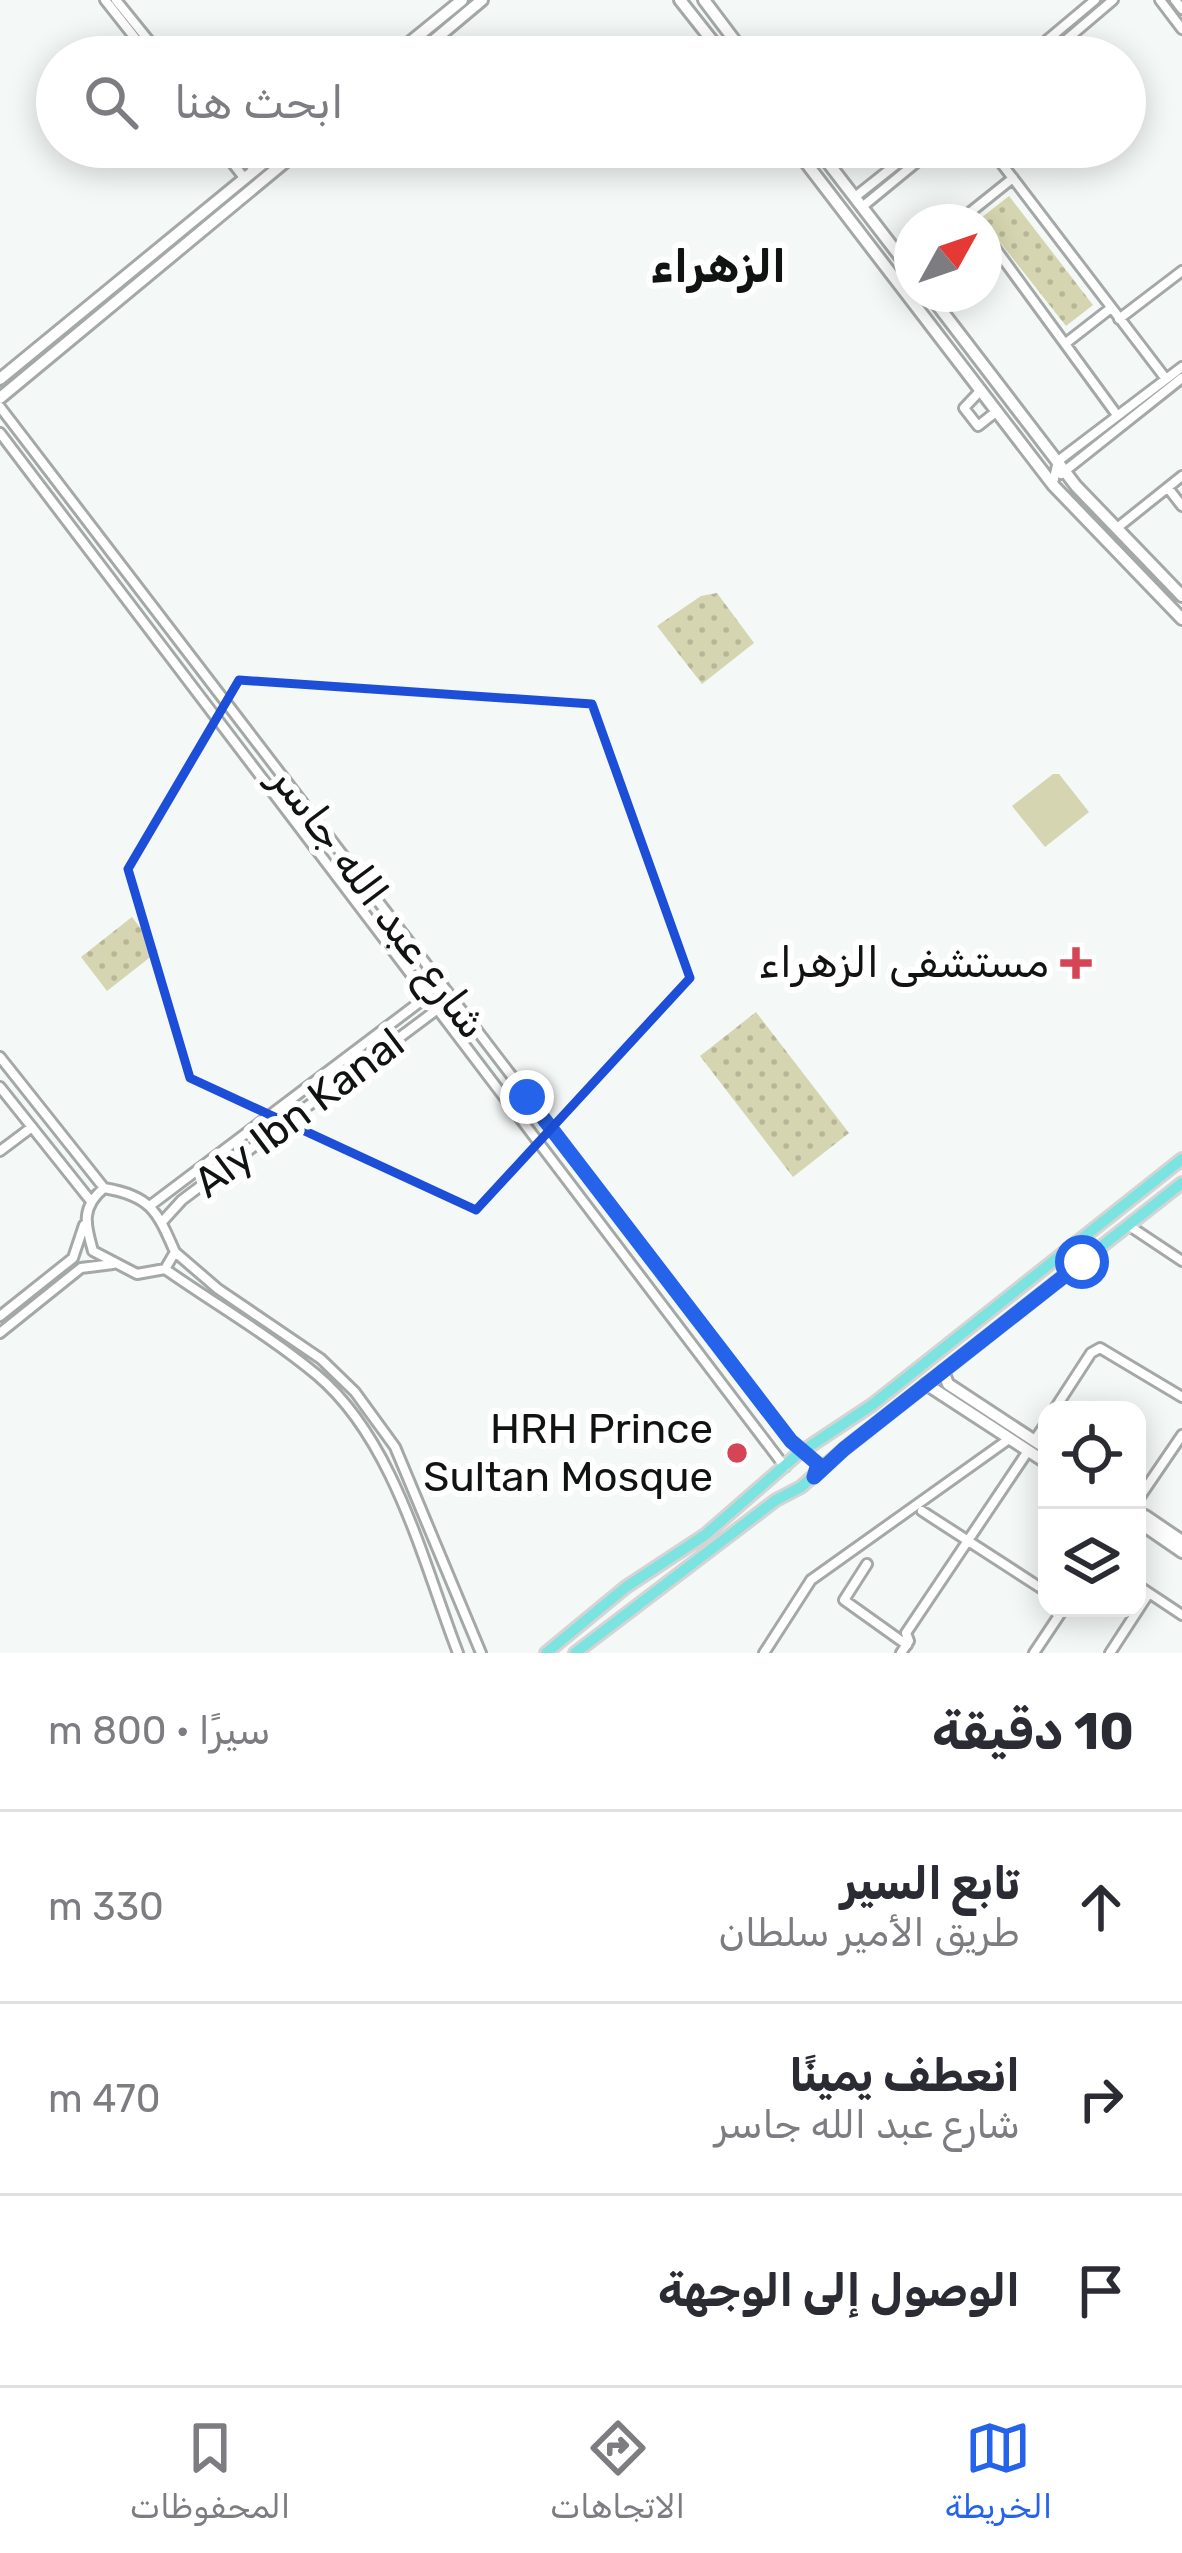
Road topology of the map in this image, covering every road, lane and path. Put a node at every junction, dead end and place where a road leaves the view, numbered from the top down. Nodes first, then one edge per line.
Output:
1 (105, 0) edge
2 (116, 0) edge
3 (482, 0) edge
4 (680, 0) edge
5 (704, 0) edge
6 (1095, 0) edge
7 (1113, 0) edge
8 (1160, 0) edge
9 (1175, 0) edge
10 (460, 1) edge
11 (1182, 9) edge
12 (1182, 29) edge
13 (133, 36) edge
14 (146, 36) edge
15 (418, 36) edge
16 (439, 36) edge
17 (708, 36) edge
18 (731, 36) edge
19 (1053, 36) edge
20 (1071, 36) edge
21 (243, 168) edge
22 (246, 168) edge
23 (257, 168) edge
24 (278, 168) edge
25 (810, 168) edge
26 (833, 168) edge
27 (895, 168) edge
28 (906, 168) edge
29 (1005, 168) edge
30 (250, 174) junction
31 (1013, 178) junction
32 (858, 202) junction
33 (980, 204) edge
34 (894, 245) edge
35 (1002, 256) edge
36 (1182, 271) edge
37 (1111, 308) junction
38 (943, 312) edge
39 (1119, 319) junction
40 (1066, 343) junction
41 (1182, 367) edge
42 (0, 379) edge
43 (1182, 379) edge
44 (1166, 380) junction
45 (981, 391) junction
46 (0, 398) edge
47 (0, 407) edge
48 (997, 411) junction
49 (1118, 416) junction
50 (0, 433) edge
51 (1061, 466) junction
52 (1182, 476) edge
53 (1053, 484) junction
54 (1168, 488) junction
55 (1182, 506) edge
56 (1117, 528) junction
57 (137, 587) junction
58 (124, 595) junction
59 (1182, 596) edge
60 (1182, 619) edge
61 (429, 995) junction
62 (439, 1009) junction
63 (0, 1057) edge
64 (0, 1087) edge
65 (527, 1097) junction
66 (514, 1107) junction
67 (32, 1127) junction
68 (0, 1151) edge
69 (1182, 1159) edge
70 (1182, 1183) edge
71 (104, 1188) junction
72 (90, 1200) junction
73 (151, 1205) junction
74 (162, 1222) junction
75 (84, 1224) junction
76 (1128, 1225) junction
77 (175, 1252) junction
78 (1182, 1261) edge
79 (113, 1264) junction
80 (165, 1269) junction
81 (226, 1294) junction
82 (217, 1306) junction
83 (1, 1325) edge
84 (290, 1338) junction
85 (281, 1350) junction
86 (943, 1371) junction
87 (344, 1381) junction
88 (926, 1384) junction
89 (332, 1391) junction
90 (1182, 1397) edge
91 (1060, 1401) edge
92 (375, 1419) junction
93 (363, 1428) junction
94 (1182, 1435) edge
95 (1038, 1436) edge
96 (1010, 1439) junction
97 (1031, 1446) junction
98 (1038, 1447) edge
99 (804, 1452) junction
100 (1038, 1453) edge
101 (785, 1467) junction
102 (814, 1477) junction
103 (409, 1481) junction
104 (394, 1488) junction
105 (1146, 1488) edge
106 (922, 1511) dead end
107 (1146, 1517) edge
108 (1146, 1526) edge
109 (1182, 1541) edge
110 (967, 1542) junction
111 (1182, 1552) edge
112 (440, 1559) junction
113 (867, 1564) dead end
114 (424, 1565) junction
115 (1038, 1586) edge
116 (620, 1591) junction
117 (1146, 1591) edge
118 (1149, 1593) junction
119 (458, 1601) junction
120 (441, 1608) junction
121 (633, 1611) junction
122 (1182, 1615) edge
123 (1058, 1617) edge
124 (1113, 1648) edge
125 (904, 1649) edge
126 (477, 1652) edge
127 (458, 1653) edge
128 (546, 1653) edge
129 (575, 1653) edge
130 (764, 1653) edge
131 (1034, 1653) edge
132 (1130, 1653) edge

1 - 13 street
2 - 14 street
3 - 16 street
4 - 17 street
5 - 18 street
6 - 19 street
7 - 20 street
8 - 12 street
9 - 11 street
10 - 15 street
21 - 30 street
22 - 30 street
23 - 30 street
24 - 46 street
25 - 45 street
26 - 32 street
27 - 32 street
28 - 32 street
29 - 31 street
30 - 42 street
31 - 33 street
31 - 37 street
32 - 34 street
35 - 40 street
36 - 39 street
37 - 39 street
37 - 40 street
38 - 51 street
39 - 44 street
40 - 49 street
41 - 44 street
43 - 51 street
44 - 49 street
45 - 48 street
45 - 48 street
47 - 57 street, شارع عبد الله جاسر
48 - 53 street
49 - 51 street
50 - 58 street, شارع عبد الله جاسر
51 - 53 street
51 - 56 street
52 - 54 street
53 - 60 street
54 - 55 street
54 - 56 street
56 - 59 street
57 - 58 street
57 - 65 street, شارع عبد الله جاسر
58 - 61 street, شارع عبد الله جاسر
61 - 62 street, شارع عبد الله جاسر
61 - 73 street
62 - 66 street, شارع عبد الله جاسر
62 - 74 street, Aly Ibn Kanal
63 - 71 street
64 - 67 street
65 - 66 street
65 - 99 street, شارع عبد الله جاسر
66 - 101 street, شارع عبد الله جاسر
67 - 68 street
67 - 72 street
69 - 99 main road
70 - 76 main road
71 - 72 street
71 - 73 street
72 - 75 street
73 - 74 street
74 - 77 street
75 - 79 street
75 - 83 street
76 - 78 street
76 - 86 main road
77 - 80 street
77 - 81 street
79 - 80 street
79 - 83 street
80 - 82 street
81 - 82 street
81 - 84 street
82 - 85 street
84 - 85 street
84 - 87 street
85 - 89 street
86 - 88 main road
86 - 97 street
87 - 89 street
87 - 92 street
88 - 96 street
88 - 102 main road
89 - 93 street
90 - 91 street
92 - 93 street
92 - 103 street
93 - 104 street
94 - 105 street
95 - 97 street
96 - 97 street
96 - 130 street
97 - 98 street
97 - 100 street
97 - 110 street
99 - 101 main road
99 - 102 main road
101 - 116 main road
102 - 121 main road
103 - 104 street
103 - 112 street
104 - 114 street
106 - 110 street
107 - 109 street
108 - 111 street
110 - 115 street
110 - 125 street
112 - 114 street
112 - 119 street
113 - 125 street
114 - 120 street
116 - 121 main road
116 - 121 main road
116 - 128 main road
117 - 118 street
118 - 122 street
118 - 124 street
119 - 120 street
119 - 126 street
120 - 127 street
121 - 129 main road
123 - 131 street
124 - 132 street

